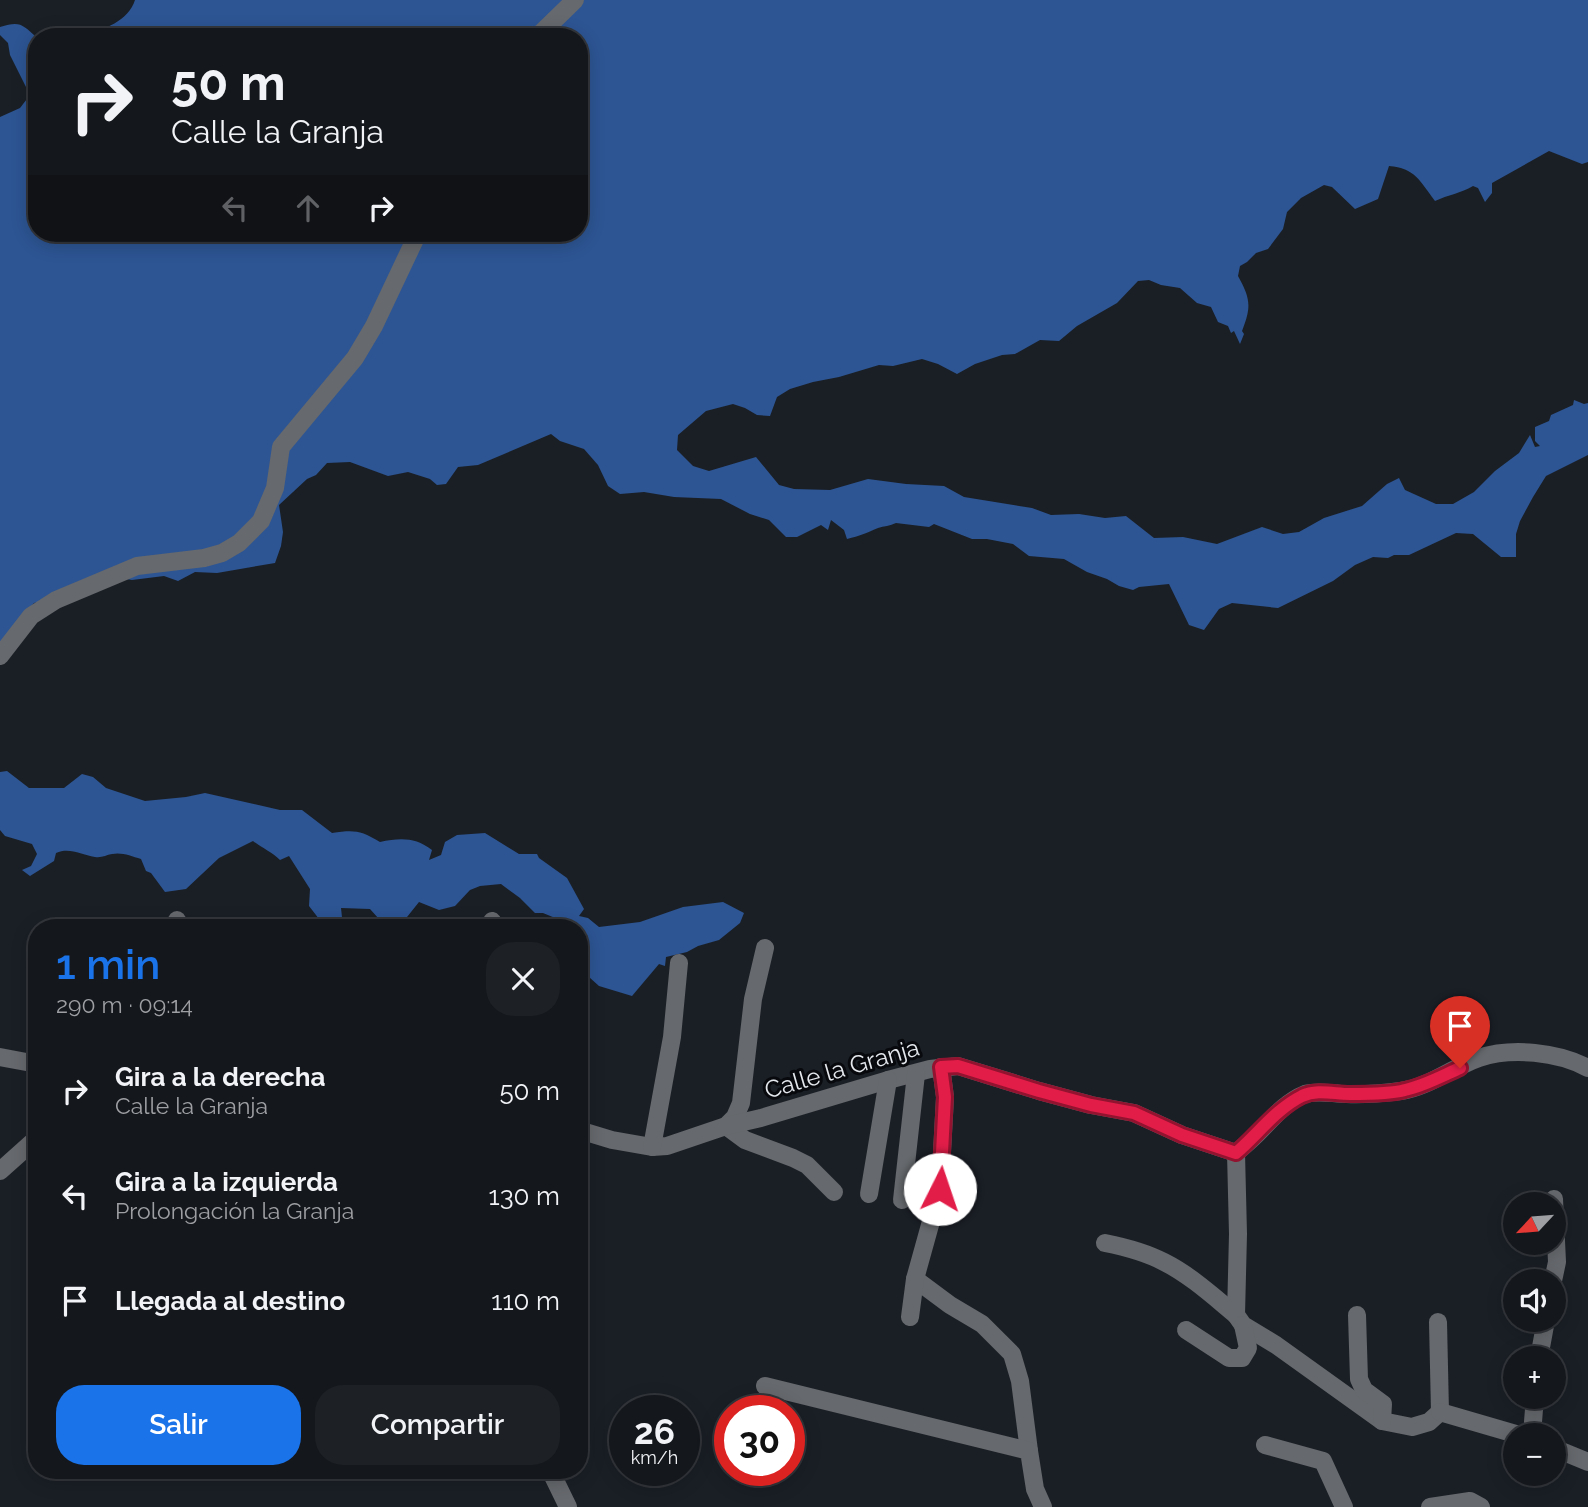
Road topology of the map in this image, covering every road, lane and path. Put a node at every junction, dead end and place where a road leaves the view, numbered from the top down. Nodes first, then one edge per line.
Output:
1 (575, 0) edge
2 (546, 28) edge
3 (414, 242) edge
4 (0, 656) edge
5 (765, 948) dead end
6 (679, 963) dead end
7 (0, 1057) edge
8 (28, 1062) edge
9 (941, 1067) junction
10 (1588, 1068) edge
11 (916, 1074) junction
12 (888, 1080) junction
13 (726, 1126) junction
14 (588, 1133) edge
15 (28, 1146) edge
16 (652, 1147) junction
17 (1236, 1153) junction
18 (0, 1171) edge
19 (834, 1192) dead end
20 (869, 1194) dead end
21 (902, 1200) dead end
22 (1105, 1242) dead end
23 (915, 1279) junction
24 (1357, 1315) dead end
25 (910, 1317) dead end
26 (1240, 1320) junction
27 (1438, 1322) dead end
28 (1186, 1330) dead end
29 (765, 1386) dead end
30 (1440, 1412) junction
31 (1382, 1421) junction
32 (1503, 1430) edge
33 (1265, 1445) dead end
34 (1029, 1451) junction
35 (1566, 1453) edge
36 (1588, 1462) edge
37 (554, 1479) edge
38 (568, 1507) edge
39 (1043, 1507) edge
40 (1344, 1507) edge
41 (1430, 1507) edge
42 (1481, 1507) edge

1 - 2 street
3 - 4 street
5 - 13 street
6 - 16 street
7 - 8 street
9 - 11 street, Calle la Granja
9 - 17 street, Calle la Granja
9 - 23 street
10 - 17 street
11 - 12 street, Calle la Granja
11 - 21 street
12 - 13 street, Calle la Granja
12 - 20 street
13 - 16 street, Calle la Granja
13 - 19 street
14 - 16 street, Calle la Granja
15 - 18 street
17 - 26 street
22 - 26 street
23 - 25 street
23 - 34 street
24 - 31 street
26 - 28 street
26 - 31 street
27 - 30 street
29 - 34 street
30 - 31 street
30 - 32 street
33 - 40 street
34 - 39 street
35 - 36 street
37 - 38 street
41 - 42 street

